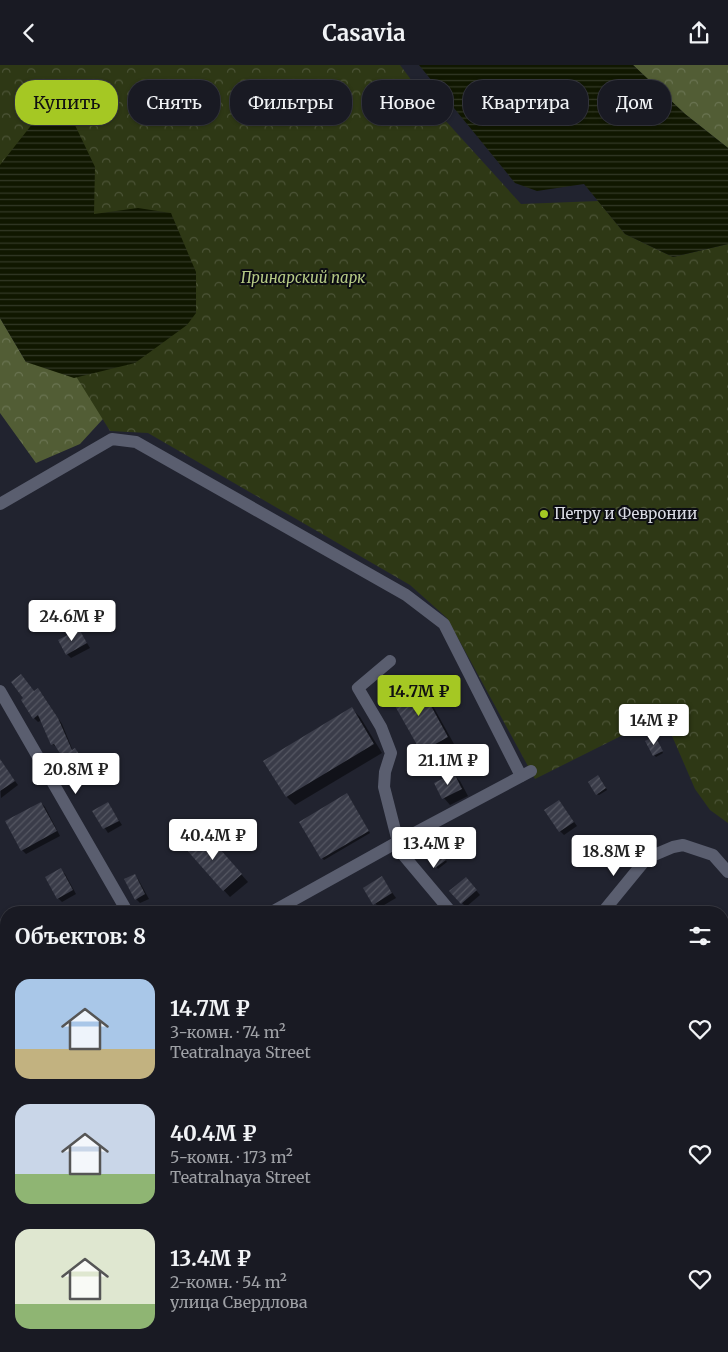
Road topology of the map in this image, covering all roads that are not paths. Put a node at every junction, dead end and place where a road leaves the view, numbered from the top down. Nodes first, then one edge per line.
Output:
1 (0, 504) edge
2 (390, 661) dead end
3 (0, 691) edge
4 (396, 843) junction
5 (728, 872) edge
6 (124, 906) edge
7 (283, 906) edge
8 (446, 906) edge
9 (608, 906) edge

1 - 4 street
2 - 4 street
3 - 6 street
4 - 7 street
4 - 8 street
5 - 9 street

